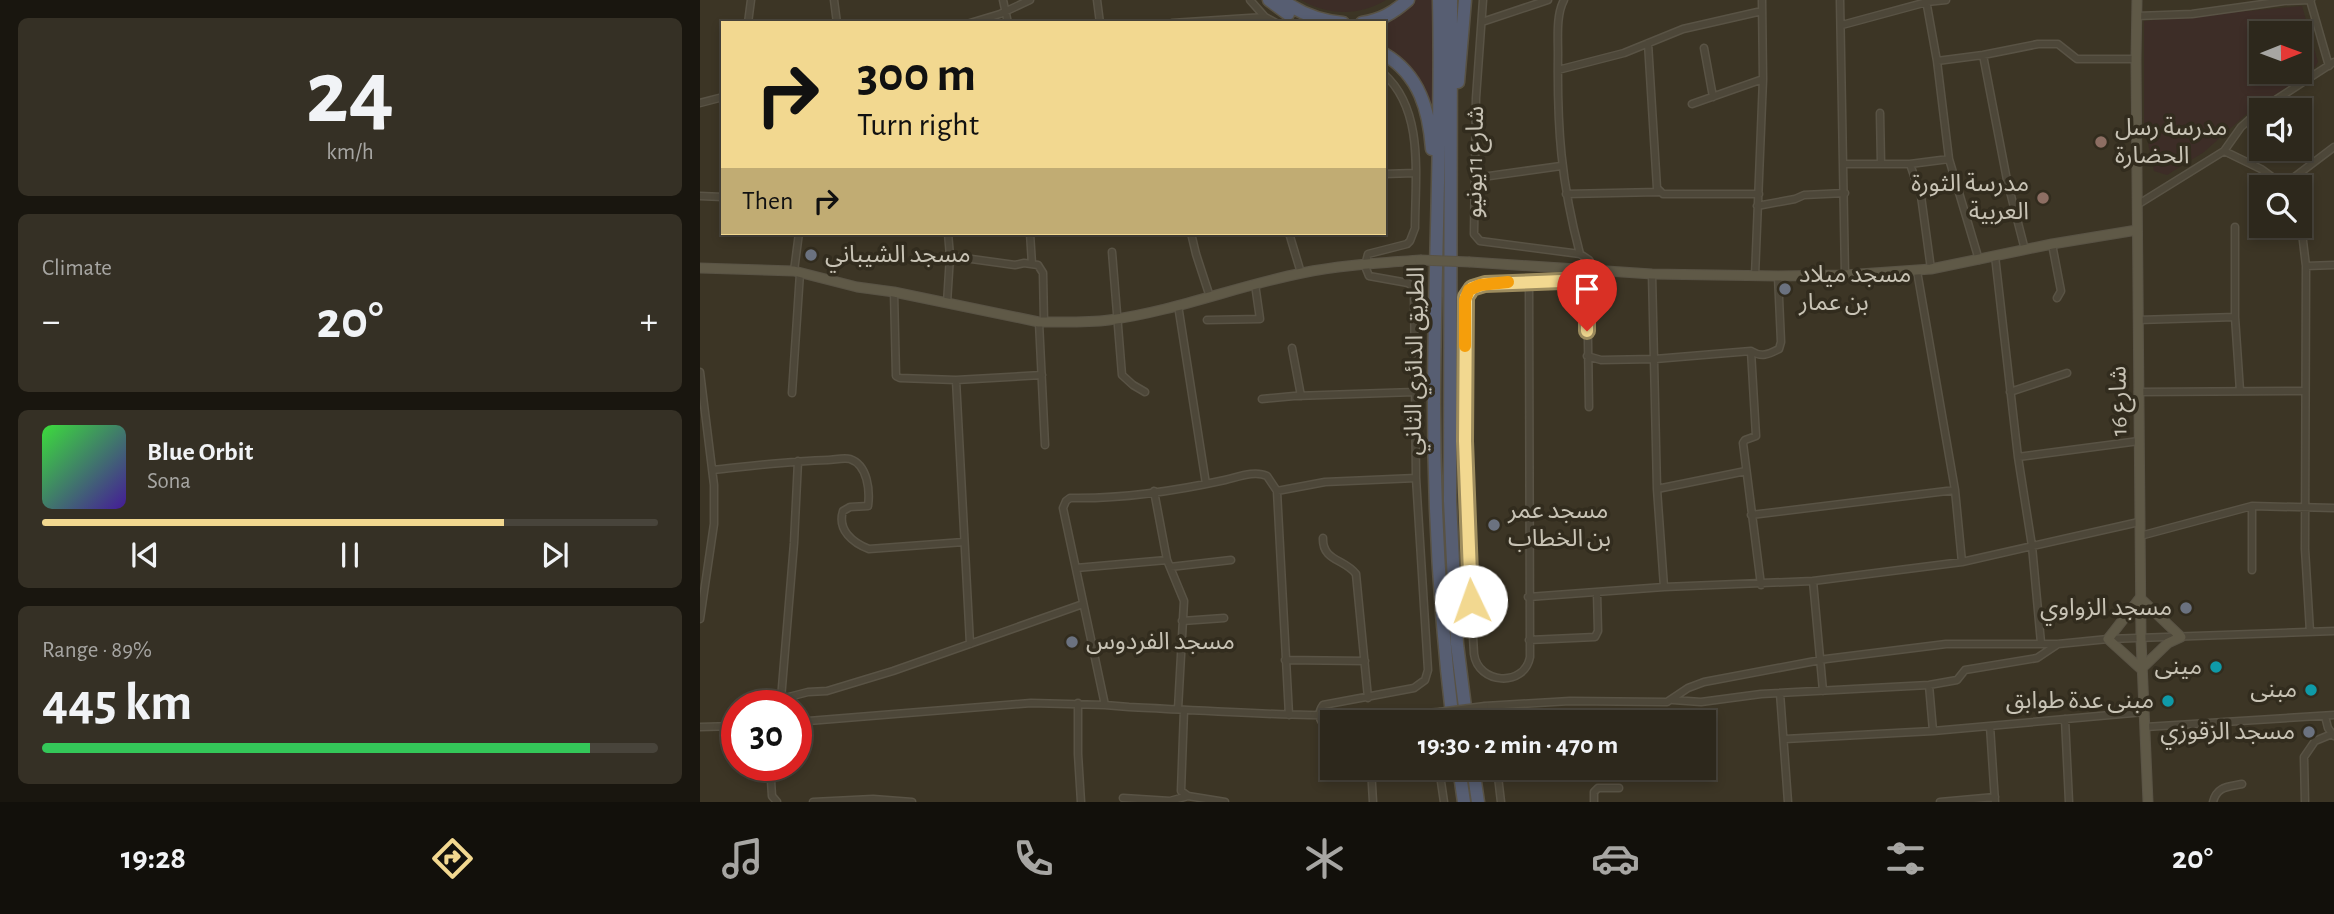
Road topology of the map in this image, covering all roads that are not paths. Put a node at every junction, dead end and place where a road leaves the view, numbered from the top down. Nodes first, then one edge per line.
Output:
1 (751, 0) edge
2 (834, 0) edge
3 (1003, 0) edge
4 (1030, 0) edge
5 (1097, 0) edge
6 (1250, 0) edge
7 (1269, 0) edge
8 (1282, 0) edge
9 (1408, 0) edge
10 (1439, 0) edge
11 (1451, 0) edge
12 (1465, 0) edge
13 (1483, 0) edge
14 (1548, 0) edge
15 (1564, 0) edge
16 (1762, 0) edge
17 (1840, 0) edge
18 (1946, 0) edge
19 (2137, 0) edge
20 (2211, 0) edge
21 (2310, 0) edge
22 (1927, 1) edge
23 (1762, 10) junction
24 (1005, 11) junction
25 (2211, 11) junction
26 (2137, 16) junction
27 (1265, 17) junction
28 (748, 21) edge
29 (836, 21) edge
30 (976, 21) edge
31 (1008, 21) edge
32 (1100, 21) edge
33 (1203, 21) edge
34 (1272, 21) edge
35 (1300, 21) edge
36 (1330, 21) edge
37 (1375, 21) edge
38 (1482, 22) junction
39 (1842, 25) junction
40 (1648, 43) junction
41 (1704, 48) dead end
42 (1983, 55) junction
43 (1386, 56) edge
44 (2136, 59) junction
45 (1937, 61) junction
46 (2331, 64) edge
47 (1558, 70) junction
48 (1386, 76) edge
49 (1763, 79) junction
50 (1713, 97) junction
51 (721, 98) edge
52 (700, 103) edge
53 (1692, 104) dead end
54 (1880, 113) dead end
55 (2334, 147) edge
56 (2224, 151) junction
57 (1949, 159) junction
58 (1845, 164) junction
59 (1881, 164) junction
60 (1910, 164) junction
61 (1561, 166) junction
62 (1415, 173) junction
63 (1386, 174) edge
64 (2269, 175) edge
65 (2299, 175) edge
66 (1475, 178) junction
67 (1659, 192) junction
68 (1844, 193) junction
69 (1450, 194) junction
70 (1566, 194) junction
71 (1759, 194) junction
72 (700, 196) edge
73 (721, 197) edge
74 (2137, 205) junction
75 (1757, 206) junction
76 (2235, 227) dead end
77 (2137, 230) junction
78 (799, 235) edge
79 (948, 235) edge
80 (1030, 235) edge
81 (1191, 235) edge
82 (1290, 235) edge
83 (2303, 238) edge
84 (2052, 244) junction
85 (1438, 248) junction
86 (2025, 250) junction
87 (1112, 252) dead end
88 (1580, 254) junction
89 (950, 256) junction
90 (1995, 256) junction
91 (1979, 260) junction
92 (1032, 264) junction
93 (2334, 265) edge
94 (1365, 266) junction
95 (2306, 266) junction
96 (700, 268) edge
97 (1931, 270) junction
98 (1916, 271) junction
99 (797, 272) junction
100 (1301, 273) junction
101 (1590, 273) junction
102 (1652, 274) junction
103 (1845, 275) junction
104 (1755, 276) junction
105 (1778, 276) junction
106 (1528, 281) junction
107 (1255, 284) junction
108 (894, 292) junction
109 (1210, 297) junction
110 (2057, 298) dead end
111 (947, 303) junction
112 (1178, 305) junction
113 (2235, 317) junction
114 (1118, 318) junction
115 (1207, 320) dead end
116 (2138, 320) junction
117 (1041, 322) junction
118 (1292, 348) dead end
119 (1751, 351) junction
120 (1587, 356) junction
121 (1656, 359) junction
122 (2067, 373) dead end
123 (700, 374) edge
124 (1042, 375) junction
125 (956, 380) junction
126 (2240, 391) junction
127 (2305, 391) junction
128 (1146, 392) dead end
129 (1415, 392) junction
130 (2010, 392) junction
131 (2138, 392) junction
132 (792, 393) dead end
133 (1301, 396) junction
134 (1262, 399) dead end
135 (1589, 407) dead end
136 (2139, 441) junction
137 (1045, 445) dead end
138 (2018, 457) junction
139 (798, 461) junction
140 (713, 470) junction
141 (1746, 471) junction
142 (1416, 478) junction
143 (1206, 484) junction
144 (1657, 489) junction
145 (1955, 490) junction
146 (1154, 491) junction
147 (1277, 491) junction
148 (2252, 506) junction
149 (2304, 508) junction
150 (2334, 508) edge
151 (1751, 515) junction
152 (2139, 522) junction
153 (2140, 536) junction
154 (1323, 538) dead end
155 (964, 542) junction
156 (2032, 547) junction
157 (700, 557) edge
158 (709, 557) junction
159 (1231, 560) dead end
160 (1962, 562) junction
161 (1169, 564) junction
162 (1076, 568) junction
163 (2252, 570) dead end
164 (1812, 582) junction
165 (1761, 585) junction
166 (1664, 587) junction
167 (1597, 593) junction
168 (1528, 597) junction
169 (2140, 598) junction
170 (1083, 604) junction
171 (1224, 618) dead end
172 (700, 619) edge
173 (1182, 621) junction
174 (2334, 631) edge
175 (2310, 632) junction
176 (2182, 637) junction
177 (2108, 639) junction
178 (2141, 639) junction
179 (1529, 640) junction
180 (2042, 643) junction
181 (970, 644) junction
182 (2016, 644) junction
183 (2058, 644) junction
184 (1285, 660) junction
185 (1819, 660) junction
186 (1366, 661) junction
187 (2016, 662) junction
188 (2141, 669) junction
189 (1928, 685) junction
190 (781, 690) edge
191 (1823, 691) junction
192 (812, 692) edge
193 (1780, 693) junction
194 (1368, 698) junction
195 (1673, 700) junction
196 (1078, 703) junction
197 (1105, 705) junction
198 (1181, 709) junction
199 (1321, 710) edge
200 (1452, 710) edge
201 (1454, 710) edge
202 (1465, 710) edge
203 (2144, 712) junction
204 (1289, 715) junction
205 (2334, 715) edge
206 (1320, 716) edge
207 (2325, 716) junction
208 (2065, 719) junction
209 (812, 721) edge
210 (721, 726) edge
211 (1990, 726) junction
212 (700, 727) edge
213 (2145, 727) junction
214 (1933, 731) junction
215 (2333, 735) edge
216 (1785, 739) junction
217 (1372, 780) edge
218 (1441, 780) edge
219 (1461, 780) edge
220 (1475, 780) edge
221 (1498, 780) edge
222 (771, 781) edge
223 (2242, 785) dead end
224 (1619, 788) dead end
225 (1188, 796) junction
226 (1123, 798) dead end
227 (1995, 799) edge
228 (777, 802) edge
229 (813, 802) edge
230 (912, 802) edge
231 (1081, 802) edge
232 (1225, 802) edge
233 (1373, 802) edge
234 (1444, 802) edge
235 (1464, 802) edge
236 (1478, 802) edge
237 (1501, 802) edge
238 (1594, 802) edge
239 (1788, 802) edge
240 (1940, 802) edge
241 (2069, 802) edge
242 (2148, 802) edge
243 (2213, 802) edge
244 (2305, 802) edge

1 - 28 street
2 - 29 street
3 - 24 street
4 - 24 street
5 - 32 street
6 - 27 street
7 - 35 highway
8 - 36 highway
9 - 37 highway
10 - 85 highway, الطريق الدائري الثاني
11 - 69 highway, الطريق الدائري الثاني
12 - 69 highway
13 - 38 street, شارع 11يونيو
14 - 38 street
15 - 47 street
16 - 23 street
17 - 39 street
18 - 22 street
19 - 26 street, شارع 16
20 - 25 street
21 - 25 street
21 - 46 street
22 - 39 street
22 - 45 street
23 - 40 street
23 - 49 street
24 - 30 street
24 - 31 street
25 - 26 street
26 - 44 street, شارع 16
27 - 33 street
27 - 34 street
38 - 66 street, شارع 11يونيو
39 - 58 street
40 - 47 street
40 - 67 street
41 - 50 street
42 - 44 street
42 - 45 street
42 - 86 street
43 - 85 highway
44 - 74 street, شارع 16
45 - 57 street
46 - 56 street
47 - 61 street
48 - 62 street
49 - 50 street
49 - 71 street
50 - 53 street
51 - 52 street
54 - 59 street
55 - 65 street
56 - 64 street
56 - 74 street
57 - 60 street
57 - 91 street
58 - 59 street
58 - 68 street
59 - 60 street
60 - 97 street
61 - 66 street
61 - 70 street
62 - 63 street
62 - 94 street
66 - 88 street, شارع 11يونيو
67 - 70 street
67 - 71 street
68 - 75 street
68 - 103 street
69 - 202 highway, الطريق الدائري الثاني
70 - 88 street
71 - 75 street
72 - 73 street
74 - 77 street, شارع 16
75 - 104 street
76 - 113 street
77 - 84 street
77 - 116 street, شارع 16
78 - 99 street
79 - 89 street
80 - 92 street
81 - 109 street
82 - 100 street
83 - 95 street
84 - 86 street
84 - 110 street
85 - 200 highway, الطريق الدائري الثاني
86 - 90 street
87 - 114 street
88 - 101 street
89 - 92 street
89 - 111 street
90 - 91 street
90 - 130 street
91 - 97 street
92 - 117 street
93 - 95 street
94 - 100 street
94 - 101 street, bridge
94 - 129 street
95 - 127 street
96 - 99 street
97 - 98 street
98 - 103 street
98 - 145 street
99 - 108 street
99 - 132 street
100 - 107 street
101 - 102 street
101 - 106 street
101 - 120 street
102 - 104 street
102 - 121 street
103 - 105 street
104 - 105 street
105 - 119 street
106 - 168 street
106 - 179 street
107 - 109 street
107 - 115 street
108 - 111 street
108 - 125 street
109 - 112 street
111 - 117 street
112 - 114 street
112 - 143 street
113 - 116 street
113 - 126 street
114 - 117 street
114 - 128 street
116 - 131 street, شارع 16
117 - 124 street
118 - 133 street
119 - 121 street
119 - 141 street
120 - 121 street
120 - 135 street
121 - 144 street
122 - 130 street
123 - 140 street
124 - 125 street
124 - 137 street
125 - 155 street
126 - 127 street
126 - 131 street
127 - 149 street
129 - 133 street
129 - 142 street
130 - 138 street
131 - 136 street, شارع 16
133 - 134 street
136 - 138 street
136 - 152 street, شارع 16
138 - 156 street
139 - 140 street
139 - 155 street
139 - 190 street
140 - 158 street
141 - 144 street
141 - 151 street
142 - 147 street
142 - 194 street
143 - 146 street
143 - 147 street
144 - 166 street
145 - 151 street
145 - 160 street
146 - 161 street
146 - 162 street
147 - 184 street
148 - 149 street
148 - 153 street
148 - 163 street
149 - 150 street
149 - 175 street
151 - 165 street
152 - 153 street, شارع 16
152 - 156 street
153 - 169 street, شارع 16
154 - 186 street
155 - 181 street
156 - 160 street
156 - 180 street
157 - 158 street
158 - 172 street
159 - 161 street
160 - 164 street
161 - 162 street
161 - 173 street
162 - 170 street
164 - 165 street
164 - 185 street
165 - 166 street
166 - 167 street
167 - 168 street
167 - 179 street
168 - 179 street
169 - 176 street
169 - 177 street
169 - 178 street, شارع 16
170 - 181 street
170 - 197 street
171 - 173 street
173 - 198 street
174 - 175 street
175 - 176 street
176 - 178 street
176 - 188 street
177 - 178 street
177 - 183 street
177 - 188 street
178 - 188 street, شارع 16
180 - 182 street
180 - 183 street
181 - 192 street
182 - 185 street
182 - 187 street
183 - 187 street
184 - 186 street
184 - 204 street
185 - 191 street
185 - 195 street
186 - 194 street
187 - 189 street
188 - 203 street, شارع 16
189 - 191 street
189 - 214 street
191 - 193 street
193 - 195 street
193 - 216 street
194 - 199 street
195 - 201 street, bridge
196 - 197 street
196 - 209 street
196 - 231 street
197 - 198 street
198 - 204 street
198 - 225 street
203 - 208 street
203 - 213 street, شارع 16
204 - 206 street
205 - 207 street
207 - 213 street
207 - 215 street
208 - 211 street
208 - 241 street
210 - 212 street
211 - 214 street
211 - 227 street
213 - 242 street, شارع 16
214 - 216 street
215 - 244 street
216 - 239 street
217 - 233 street
218 - 234 street
219 - 235 highway
220 - 236 highway
221 - 237 street
222 - 228 street
223 - 243 street
224 - 238 street
225 - 226 street
225 - 232 street
227 - 240 street
229 - 230 street

